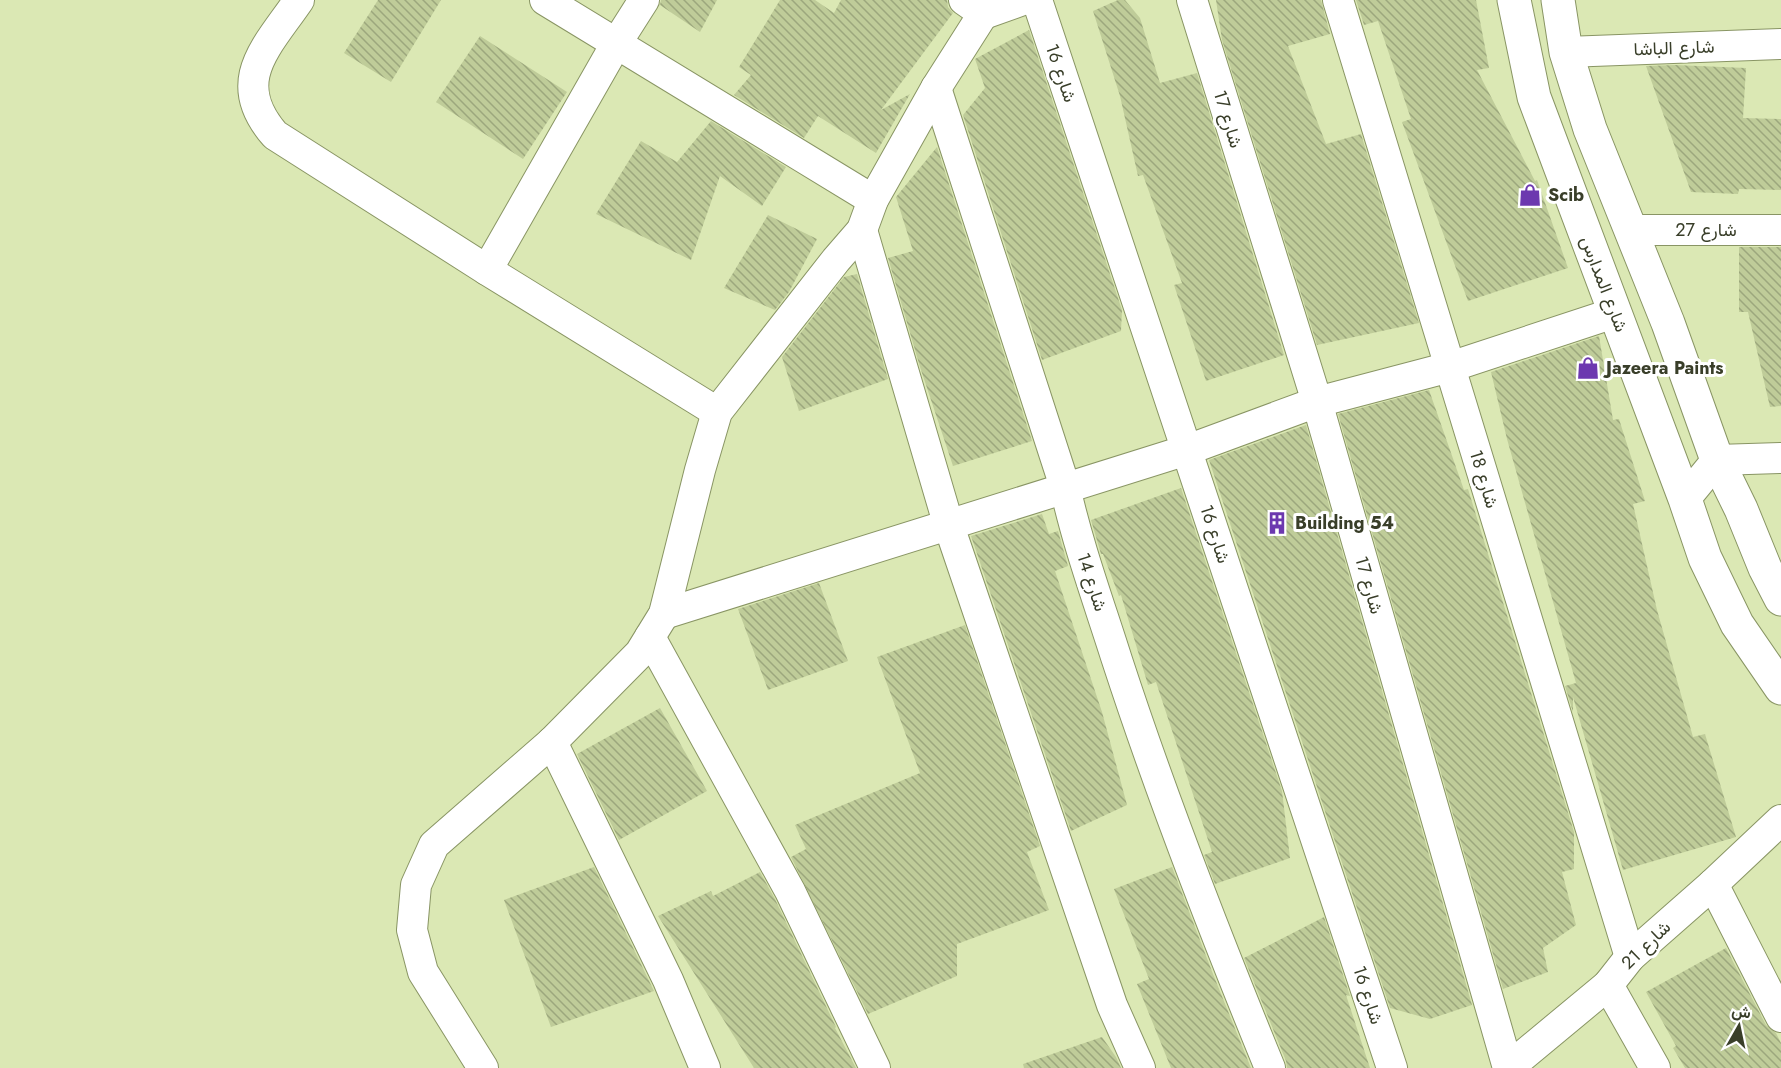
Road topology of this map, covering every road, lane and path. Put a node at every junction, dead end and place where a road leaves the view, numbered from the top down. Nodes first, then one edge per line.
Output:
1 (299, 0) edge
2 (545, 0) edge
3 (644, 0) edge
4 (1023, 0) edge
5 (1037, 0) edge
6 (1192, 0) edge
7 (1338, 0) edge
8 (1514, 0) edge
9 (1558, 0) edge
10 (980, 4) edge
11 (616, 44) junction
12 (1781, 44) edge
13 (1566, 52) junction
14 (936, 88) junction
15 (873, 200) junction
16 (862, 230) junction
17 (1631, 230) junction
18 (1781, 230) edge
19 (487, 270) junction
20 (1614, 313) junction
21 (1450, 367) junction
22 (1317, 402) junction
23 (717, 412) junction
24 (1187, 450) junction
25 (1781, 458) edge
26 (1717, 460) junction
27 (1065, 487) junction
28 (1685, 499) junction
29 (948, 524) junction
30 (1781, 599) edge
31 (657, 625) junction
32 (1781, 688) edge
33 (552, 742) junction
34 (1781, 820) edge
35 (1713, 884) junction
36 (1630, 957) junction
37 (1608, 985) junction
38 (1781, 1017) edge
39 (483, 1068) edge
40 (705, 1068) edge
41 (874, 1068) edge
42 (1140, 1068) edge
43 (1270, 1068) edge
44 (1392, 1068) edge
45 (1508, 1068) edge
46 (1655, 1068) edge

1 - 19 street
2 - 11 street
3 - 11 street
4 - 10 street
5 - 24 street, شارع 16
6 - 22 street, شارع 17
7 - 21 street, شارع 18
8 - 20 street, شارع المدارس
9 - 13 street
10 - 14 street
11 - 15 street
11 - 19 street
12 - 13 street, شارع الباشا
13 - 17 street
14 - 15 street
14 - 27 street, شارع 14
15 - 16 street
16 - 23 street
16 - 29 street
17 - 18 street, شارع 27
17 - 26 street
19 - 23 street
20 - 21 street
20 - 28 street, شارع المدارس
21 - 22 street
21 - 36 street, شارع 18
22 - 24 street
22 - 45 street, شارع 17
23 - 31 street
24 - 27 street
24 - 44 street, شارع 16
25 - 26 street
26 - 28 street
26 - 30 street
27 - 29 street
27 - 43 street, شارع 14
28 - 32 street, شارع المدارس
29 - 31 street
29 - 42 street
31 - 33 street
31 - 41 street
33 - 39 street
33 - 40 street
34 - 35 street, شارع 21
35 - 36 street, شارع 21
35 - 38 street
36 - 37 street, شارع 21
37 - 45 street, شارع 21
37 - 46 street

